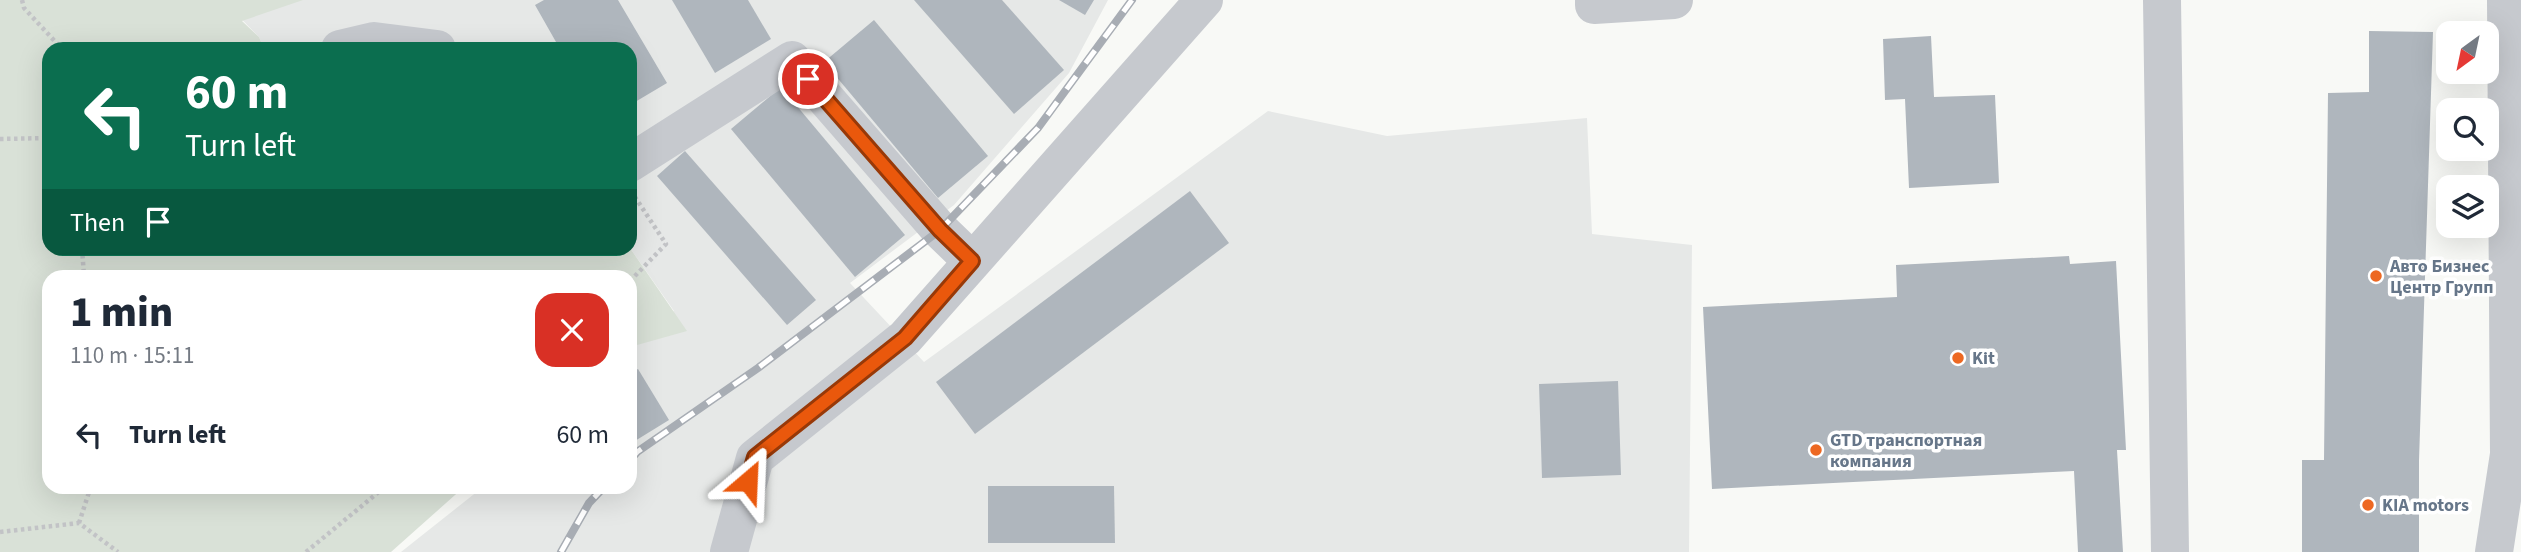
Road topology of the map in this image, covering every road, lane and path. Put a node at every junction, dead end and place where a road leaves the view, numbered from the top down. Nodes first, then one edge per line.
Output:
1 (22, 0) edge
2 (1203, 0) edge
3 (1594, 0) edge
4 (1674, 0) edge
5 (2162, 0) edge
6 (2505, 0) edge
7 (56, 42) edge
8 (42, 138) edge
9 (0, 139) edge
10 (637, 159) edge
11 (637, 200) edge
12 (972, 261) junction
13 (637, 274) edge
14 (88, 494) edge
15 (376, 494) edge
16 (79, 523) junction
17 (0, 532) edge
18 (118, 552) edge
19 (306, 552) edge
20 (729, 552) edge
21 (2170, 552) edge
22 (2494, 552) edge

1 - 7 path
2 - 12 lane
3 - 4 lane
5 - 21 lane
6 - 22 lane
8 - 9 path
10 - 12 lane
11 - 13 path
12 - 20 lane
14 - 16 path
15 - 19 path
16 - 17 path
16 - 18 path

